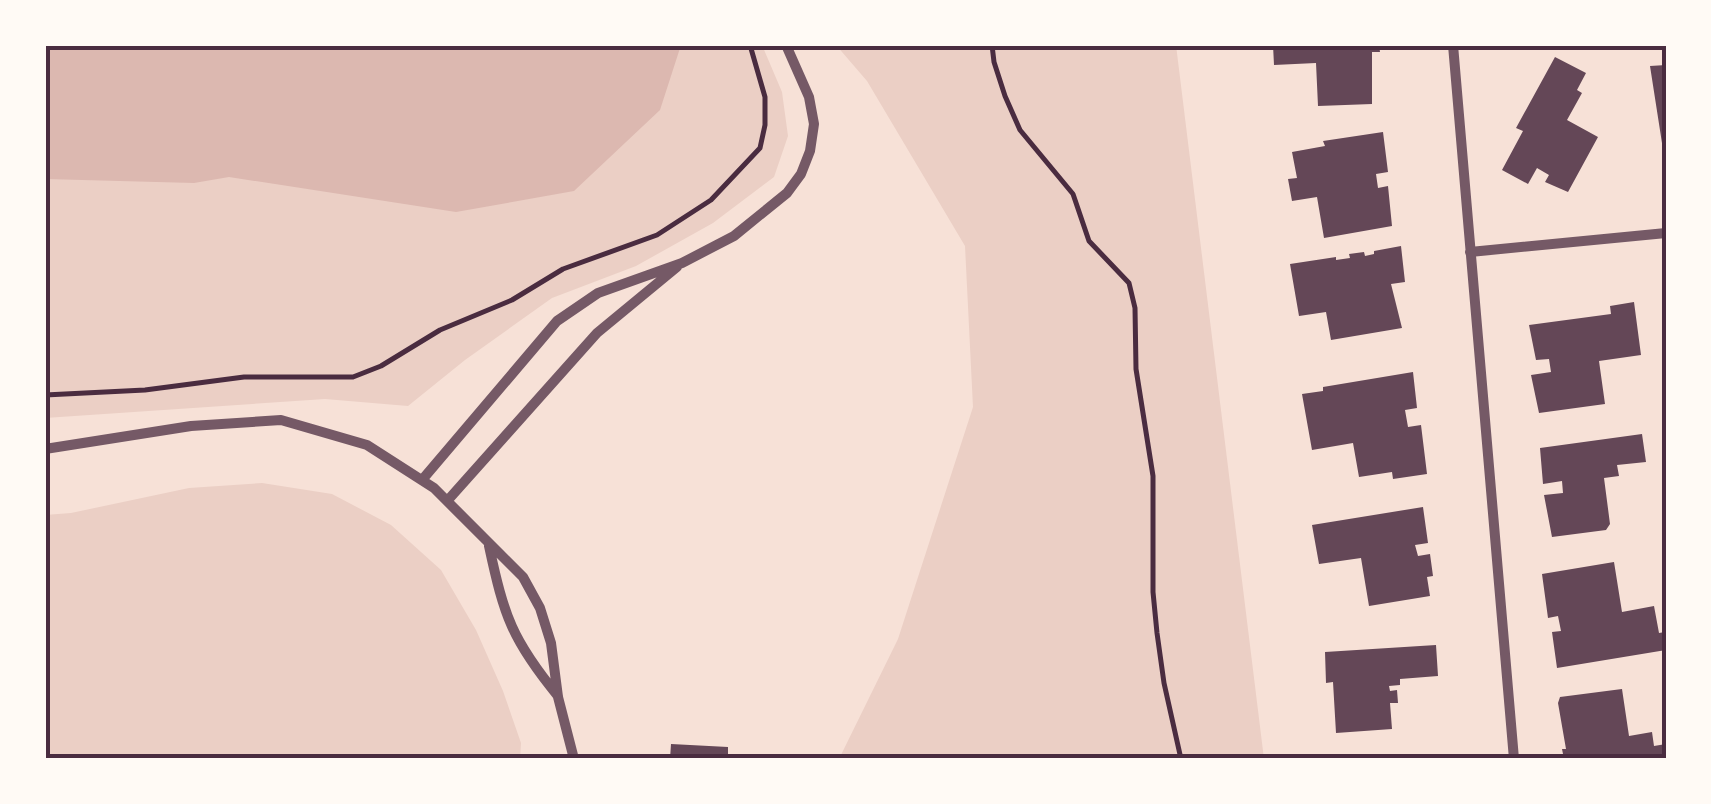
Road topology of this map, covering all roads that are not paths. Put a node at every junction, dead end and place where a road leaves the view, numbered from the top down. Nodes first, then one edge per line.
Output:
1 (786, 45) edge
2 (1453, 45) edge
3 (1666, 233) edge
4 (1470, 252) junction
5 (682, 263) junction
6 (45, 449) edge
7 (422, 480) junction
8 (448, 500) junction
9 (489, 545) junction
10 (558, 697) junction
11 (574, 759) edge
12 (1514, 759) edge

1 - 5 street
2 - 4 street
3 - 4 street
4 - 12 street
5 - 7 street
5 - 8 street
6 - 7 street
7 - 8 street
8 - 9 street
9 - 10 street
9 - 10 street
10 - 11 street

